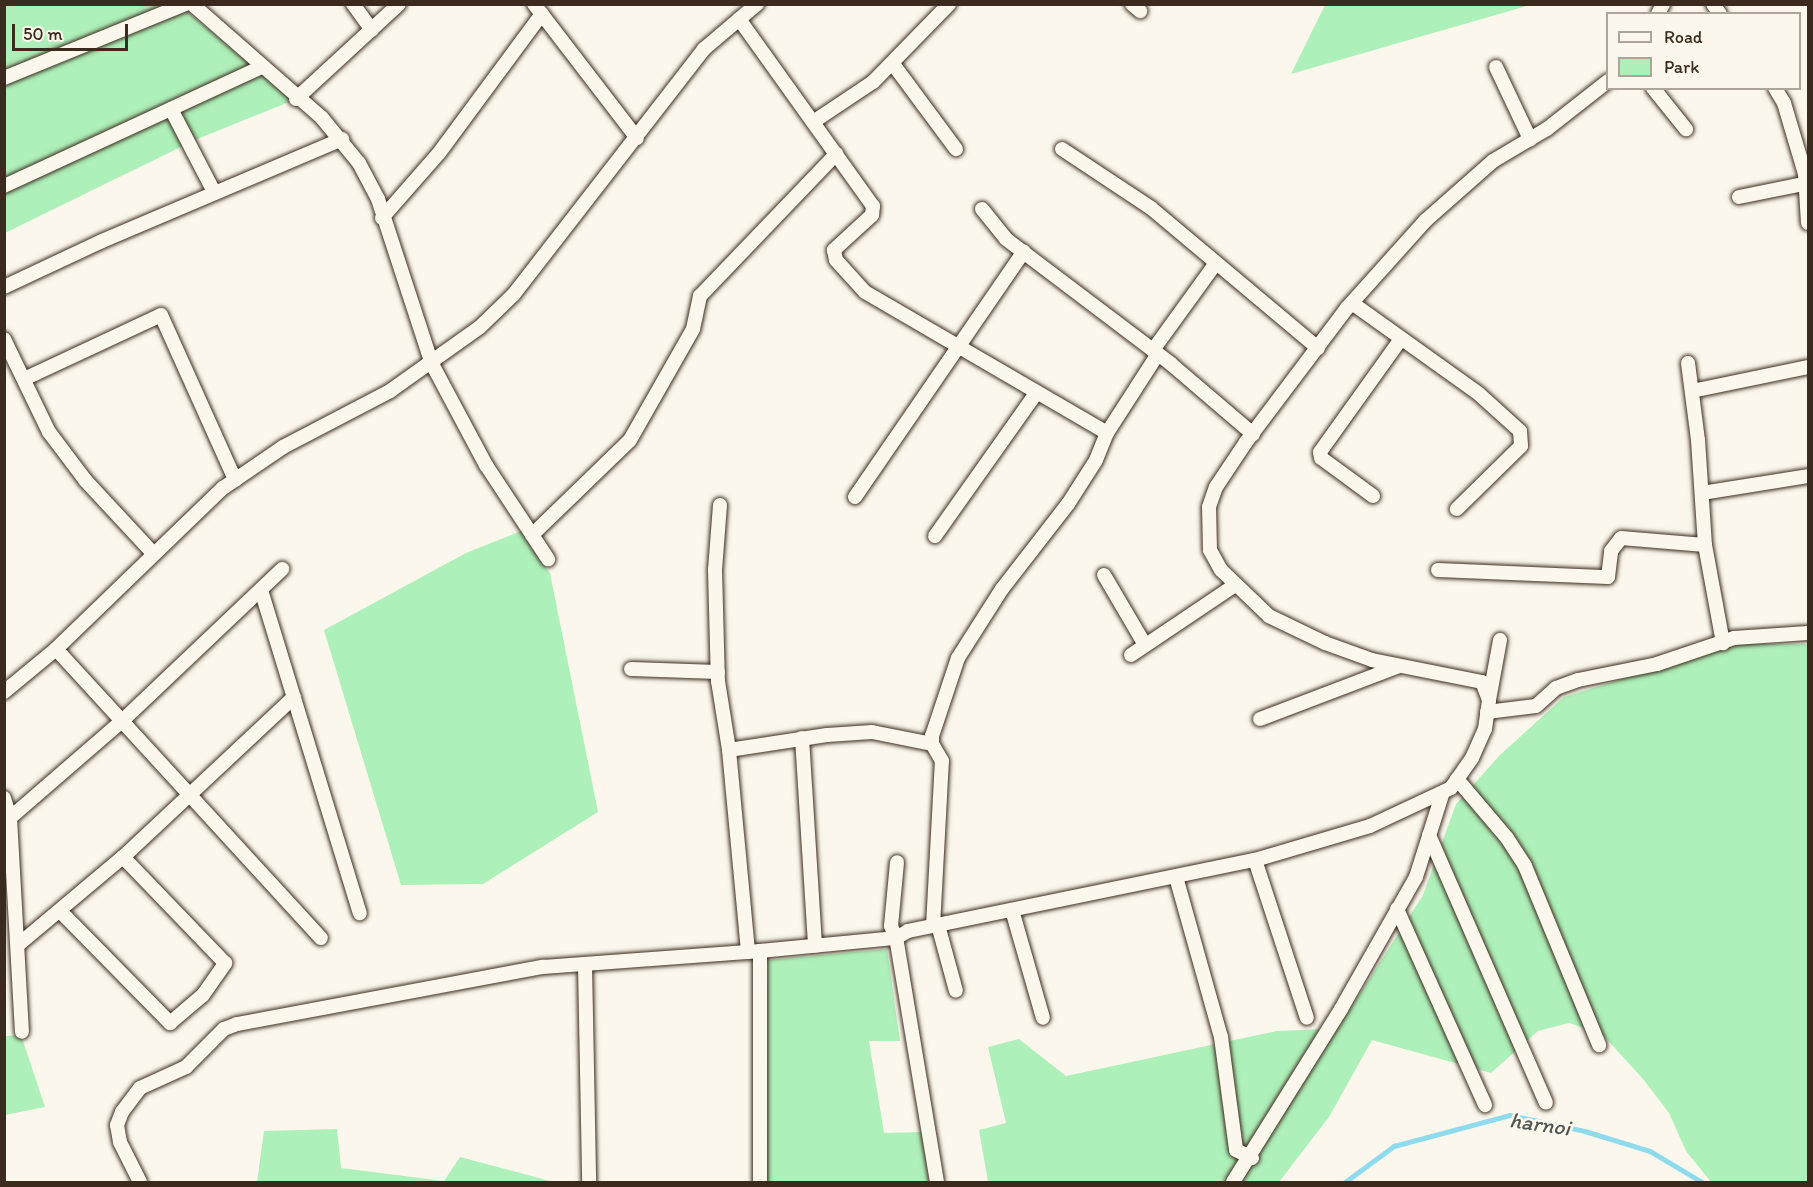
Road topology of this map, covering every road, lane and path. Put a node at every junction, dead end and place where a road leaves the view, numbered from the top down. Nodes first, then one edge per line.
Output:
1 (185, 4) edge
2 (192, 4) edge
3 (353, 4) edge
4 (399, 4) edge
5 (757, 4) edge
6 (949, 4) edge
7 (538, 9) edge
8 (739, 20) junction
9 (372, 30) junction
10 (893, 64) junction
11 (262, 67) junction
12 (1496, 67) dead end
13 (4, 78) edge
14 (1606, 83) edge
15 (1655, 90) edge
16 (1776, 90) edge
17 (296, 99) junction
18 (171, 110) junction
19 (813, 122) junction
20 (1686, 129) dead end
21 (637, 138) junction
22 (342, 139) junction
23 (1530, 139) junction
24 (956, 149) dead end
25 (1062, 149) dead end
26 (836, 154) junction
27 (1807, 183) edge
28 (4, 186) edge
29 (214, 192) junction
30 (1739, 197) dead end
31 (982, 208) dead end
32 (382, 218) junction
33 (1809, 223) edge
34 (1024, 251) junction
35 (1216, 263) junction
36 (4, 287) edge
37 (1352, 303) junction
38 (4, 339) edge
39 (1401, 339) junction
40 (960, 346) junction
41 (1318, 348) junction
42 (1156, 352) junction
43 (1688, 363) dead end
44 (432, 364) junction
45 (1809, 367) edge
46 (24, 379) junction
47 (1692, 391) junction
48 (1037, 392) junction
49 (1107, 433) junction
50 (1253, 434) junction
51 (1809, 476) edge
52 (235, 480) junction
53 (1702, 493) junction
54 (1373, 496) dead end
55 (855, 497) dead end
56 (720, 505) dead end
57 (1457, 509) dead end
58 (532, 535) junction
59 (935, 536) dead end
60 (1705, 545) junction
61 (153, 553) junction
62 (548, 559) dead end
63 (282, 570) dead end
64 (1438, 570) dead end
65 (1104, 575) dead end
66 (1235, 585) junction
67 (261, 590) junction
68 (1809, 633) edge
69 (1500, 640) dead end
70 (1722, 643) junction
71 (1145, 645) junction
72 (56, 649) junction
73 (1131, 655) dead end
74 (1398, 667) junction
75 (631, 669) dead end
76 (718, 672) junction
77 (4, 692) edge
78 (294, 698) junction
79 (1488, 706) junction
80 (1260, 719) dead end
81 (122, 721) junction
82 (802, 738) junction
83 (932, 744) junction
84 (729, 750) junction
85 (1457, 779) junction
86 (1443, 792) junction
87 (189, 796) junction
88 (4, 798) edge
89 (10, 818) junction
90 (1429, 836) junction
91 (123, 857) junction
92 (1255, 860) junction
93 (897, 862) dead end
94 (1176, 877) junction
95 (1397, 909) junction
96 (1012, 910) junction
97 (61, 912) junction
98 (360, 913) dead end
99 (935, 925) junction
100 (321, 938) dead end
101 (896, 938) junction
102 (18, 945) junction
103 (815, 946) junction
104 (754, 952) junction
105 (585, 965) junction
106 (956, 991) dead end
107 (1043, 1018) dead end
108 (1308, 1018) dead end
109 (22, 1032) dead end
110 (1599, 1045) dead end
111 (1546, 1103) dead end
112 (1485, 1105) dead end
113 (1252, 1158) junction
114 (140, 1182) edge
115 (589, 1182) edge
116 (760, 1182) edge
117 (937, 1182) edge
118 (1233, 1182) edge

1 - 13 street
2 - 11 street
3 - 9 street
4 - 9 street
5 - 8 street
6 - 10 street
7 - 21 street
7 - 32 street
8 - 19 street
8 - 21 street
9 - 17 street
10 - 19 street
10 - 24 street
11 - 17 street
11 - 18 street
12 - 23 street
14 - 23 street
15 - 20 street
16 - 27 street
17 - 22 street
18 - 28 street
18 - 29 street
19 - 26 street
21 - 44 street
22 - 29 street
22 - 32 street
23 - 37 street
25 - 35 street
26 - 40 street
26 - 58 street
27 - 30 street
27 - 33 street
29 - 36 street
31 - 34 street
32 - 44 street
34 - 40 street
34 - 42 street
35 - 41 street
35 - 42 street
37 - 39 street
37 - 41 street
38 - 46 street
39 - 54 street
39 - 57 street
40 - 48 street
40 - 55 street
41 - 50 street
42 - 49 street
42 - 50 street
43 - 47 street
44 - 52 street
44 - 58 street
45 - 47 street
46 - 52 street
46 - 61 street
47 - 53 street
48 - 49 street
48 - 59 street
49 - 83 street
50 - 66 street
51 - 53 street
52 - 61 street
53 - 60 street
56 - 76 street
58 - 62 street
60 - 64 street
60 - 70 street
61 - 72 street
63 - 67 street
65 - 71 street
66 - 71 street
66 - 74 street
67 - 78 street
67 - 81 street
68 - 70 street
69 - 79 street
70 - 79 street
71 - 73 street
72 - 77 street
72 - 81 street
74 - 79 street
74 - 80 street
75 - 76 street
76 - 84 street
78 - 87 street
78 - 98 street
79 - 85 street
81 - 87 street
81 - 89 street
82 - 83 street
82 - 84 street
82 - 103 street
83 - 99 street
84 - 104 street
85 - 86 street
85 - 110 street
86 - 90 street
86 - 92 street
87 - 91 street
87 - 100 street
88 - 89 street
89 - 102 street
90 - 95 street
90 - 111 street
91 - 97 street
91 - 97 street
92 - 94 street
92 - 108 street
93 - 101 street
94 - 96 street
94 - 113 street
95 - 112 street
95 - 113 street
96 - 99 street
96 - 107 street
97 - 102 street
99 - 101 street
99 - 106 street
101 - 103 street
101 - 117 street
102 - 109 street
103 - 104 street
104 - 105 street
104 - 116 street
105 - 114 street
105 - 115 street
113 - 118 street

